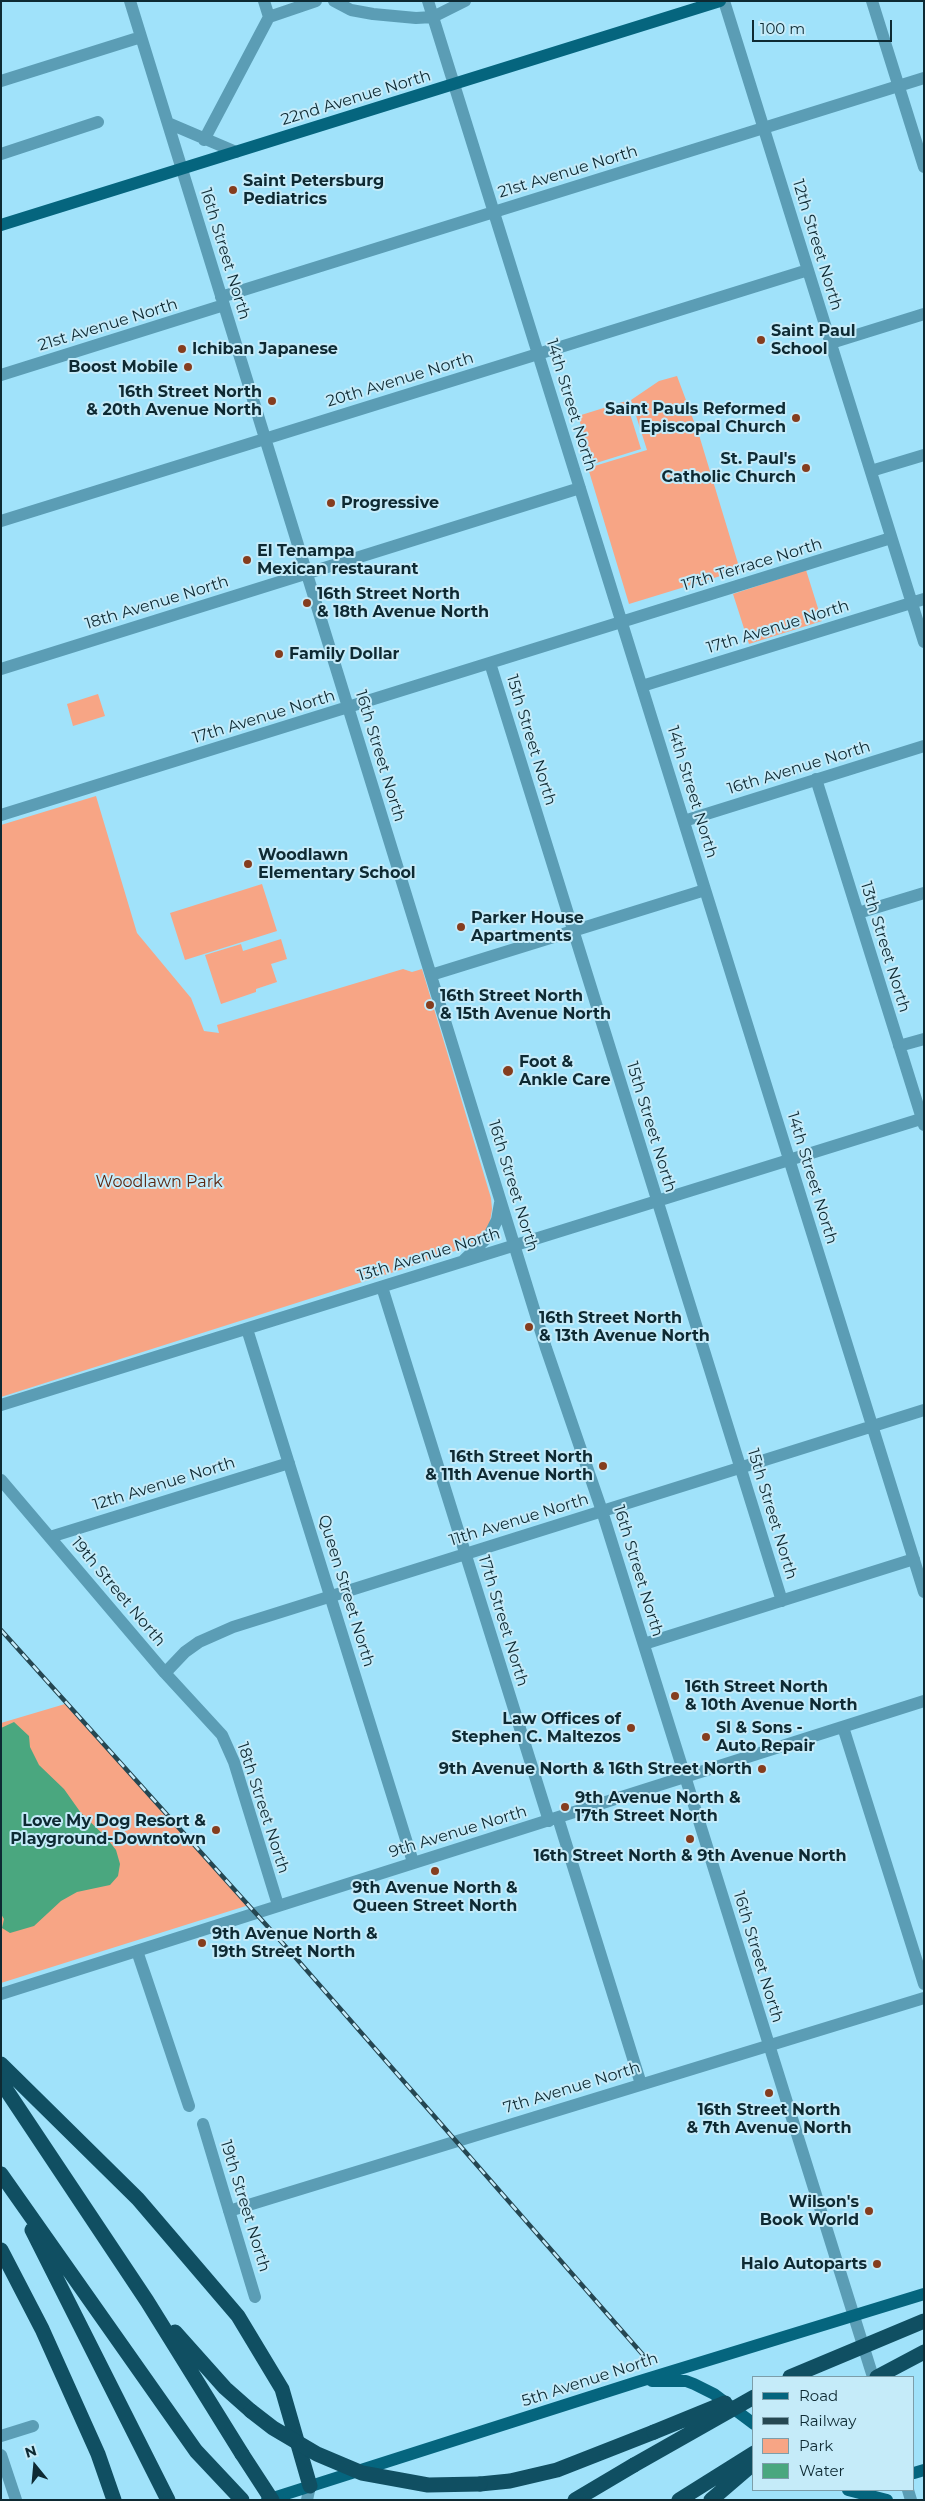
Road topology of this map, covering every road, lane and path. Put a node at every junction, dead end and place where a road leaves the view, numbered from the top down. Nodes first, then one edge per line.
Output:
1 (130, 1) edge
2 (264, 1) edge
3 (316, 1) edge
4 (334, 1) edge
5 (428, 1) edge
6 (465, 1) edge
7 (720, 1) edge
8 (724, 1) edge
9 (872, 1) edge
10 (691, 6) edge
11 (269, 17) junction
12 (433, 17) junction
13 (141, 37) junction
14 (924, 78) edge
15 (1, 80) edge
16 (454, 84) junction
17 (899, 86) junction
18 (98, 122) dead end
19 (168, 123) junction
20 (764, 128) junction
21 (204, 140) junction
22 (236, 152) junction
23 (1, 154) edge
24 (924, 167) edge
25 (182, 169) junction
26 (494, 212) junction
27 (1, 225) edge
28 (808, 270) junction
29 (223, 301) junction
30 (924, 314) edge
31 (831, 343) junction
32 (538, 354) junction
33 (1, 375) edge
34 (265, 439) junction
35 (924, 455) edge
36 (871, 471) junction
37 (580, 488) junction
38 (1, 521) edge
39 (892, 538) junction
40 (307, 573) junction
41 (918, 600) edge
42 (622, 622) junction
43 (924, 642) edge
44 (490, 663) junction
45 (1, 669) edge
46 (642, 686) junction
47 (348, 707) junction
48 (924, 746) edge
49 (816, 779) junction
50 (1, 815) edge
51 (684, 821) junction
52 (705, 890) junction
53 (924, 893) edge
54 (858, 913) junction
55 (573, 931) junction
56 (431, 975) junction
57 (924, 1039) edge
58 (899, 1046) junction
59 (923, 1120) edge
60 (789, 1160) junction
61 (501, 1200) junction
62 (657, 1201) junction
63 (514, 1246) junction
64 (461, 1262) junction
65 (382, 1287) junction
66 (247, 1329) junction
67 (1, 1406) edge
68 (924, 1410) edge
69 (872, 1426) junction
70 (289, 1463) junction
71 (740, 1467) junction
72 (1, 1480) edge
73 (602, 1511) junction
74 (50, 1537) junction
75 (466, 1554) junction
76 (914, 1560) junction
77 (924, 1592) edge
78 (330, 1596) junction
79 (782, 1601) junction
80 (644, 1644) junction
81 (165, 1674) junction
82 (924, 1701) edge
83 (212, 1723) joint
84 (844, 1727) junction
85 (685, 1776) junction
86 (553, 1820) junction
87 (413, 1862) junction
88 (278, 1906) junction
89 (137, 1951) junction
90 (924, 1984) edge
91 (1, 1994) edge
92 (924, 1998) edge
93 (769, 2046) junction
94 (1, 2064) edge
95 (1, 2082) edge
96 (641, 2084) junction
97 (189, 2106) dead end
98 (203, 2124) dead end
99 (5, 2179) edge
100 (230, 2211) junction
101 (1, 2250) edge
102 (924, 2294) edge
103 (255, 2297) dead end
104 (147, 2300) junction
105 (853, 2316) junction
106 (924, 2321) edge
107 (924, 2352) edge
108 (791, 2376) edge
109 (873, 2376) edge
110 (879, 2376) edge
111 (637, 2382) junction
112 (752, 2392) edge
113 (752, 2397) edge
114 (752, 2422) edge
115 (34, 2426) dead end
116 (1, 2436) edge
117 (752, 2454) edge
118 (1, 2455) edge
119 (752, 2465) edge
120 (852, 2491) edge
121 (308, 2493) edge
122 (113, 2498) edge
123 (16, 2500) edge
124 (168, 2500) edge
125 (242, 2500) edge
126 (267, 2500) edge
127 (272, 2500) edge
128 (575, 2500) edge
129 (679, 2500) edge
130 (711, 2500) edge
131 (887, 2500) edge

1 - 13 street, 16th Street North
2 - 11 street
3 - 11 street
4 - 12 street
5 - 12 street, 14th Street North
6 - 12 street
7 - 10 main road, 22nd Avenue North
8 - 20 street, 12th Street North
9 - 17 street
10 - 16 main road, 22nd Avenue North
11 - 21 street
12 - 16 street, 14th Street North
13 - 15 street
13 - 19 street, 16th Street North
14 - 17 street, 21st Avenue North
16 - 22 main road, 22nd Avenue North
16 - 26 street, 14th Street North
17 - 20 street, 21st Avenue North
17 - 24 street
18 - 23 street
19 - 21 street
19 - 25 street, 16th Street North
20 - 26 street, 21st Avenue North
20 - 28 street, 12th Street North
21 - 22 street
22 - 25 main road, 22nd Avenue North
25 - 27 main road, 22nd Avenue North
25 - 29 street, 16th Street North
26 - 29 street, 21st Avenue North
26 - 32 street, 14th Street North
28 - 31 street, 12th Street North
28 - 32 street, 20th Avenue North
29 - 33 street, 21st Avenue North
29 - 34 street, 16th Street North
30 - 31 street
31 - 36 street, 12th Street North
32 - 34 street, 20th Avenue North
32 - 37 street, 14th Street North
34 - 38 street, 20th Avenue North
34 - 40 street, 16th Street North
35 - 36 street
36 - 39 street, 12th Street North
37 - 40 street, 18th Avenue North
37 - 42 street, 14th Street North
39 - 41 street, 12th Street North
39 - 42 street, 17th Terrace North
40 - 45 street, 18th Avenue North
40 - 47 street, 16th Street North
41 - 43 street, 12th Street North
41 - 46 street, 17th Avenue North
42 - 44 street, 17th Avenue North
42 - 46 street, 14th Street North
44 - 47 street, 17th Avenue North
44 - 55 street, 15th Street North
46 - 51 street, 14th Street North
47 - 50 street, 17th Avenue North
47 - 56 street, 16th Street North
48 - 49 street, 16th Avenue North
49 - 51 street, 16th Avenue North
49 - 54 street, 13th Street North
51 - 52 street, 14th Street North
52 - 55 street
52 - 60 street, 14th Street North
53 - 54 street
54 - 58 street, 13th Street North
55 - 56 street
55 - 62 street, 15th Street North
56 - 61 street, 16th Street North
57 - 58 street
58 - 59 street, 13th Street North
59 - 60 street, 13th Avenue North
60 - 62 street, 13th Avenue North
60 - 69 street, 14th Street North
61 - 63 street, 16th Street North
61 - 64 street
62 - 63 street, 13th Avenue North
62 - 71 street, 15th Street North
63 - 64 street, 13th Avenue North
63 - 73 street, 16th Street North
64 - 65 street, 13th Avenue North
65 - 66 street, 13th Avenue North
65 - 75 street, 17th Street North
66 - 67 street, 13th Avenue North
66 - 70 street, Queen Street North
68 - 69 street, 11th Avenue North
69 - 71 street, 11th Avenue North
69 - 76 street, 14th Street North
70 - 74 street, 12th Avenue North
70 - 78 street, Queen Street North
71 - 73 street, 11th Avenue North
71 - 79 street, 15th Street North
72 - 74 street, 19th Street North
73 - 75 street, 11th Avenue North
73 - 80 street, 16th Street North
74 - 81 street, 19th Street North
75 - 78 street, 11th Avenue North
75 - 86 street, 17th Street North
76 - 77 street, 14th Street North
76 - 79 street
78 - 81 street, 11th Avenue North
78 - 87 street, Queen Street North
79 - 80 street
80 - 85 street, 16th Street North
81 - 83 street, 19th Street North
82 - 84 street, 9th Avenue North
83 - 88 street, 18th Street North
84 - 85 street, 9th Avenue North
84 - 90 street
85 - 86 street, 9th Avenue North
85 - 93 street, 16th Street North
86 - 87 street, 9th Avenue North
86 - 96 street, 17th Street North
87 - 88 street, 9th Avenue North
88 - 89 street, 9th Avenue North
89 - 91 street, 9th Avenue North
89 - 97 street
92 - 93 street, 7th Avenue North
93 - 96 street, 7th Avenue North
93 - 105 street, 16th Street North
94 - 121 highway
95 - 104 highway
96 - 100 street, 7th Avenue North
98 - 100 street, 19th Street North
99 - 124 highway
99 - 125 highway
100 - 103 street, 19th Street North
101 - 122 highway
102 - 105 main road, 5th Avenue North
104 - 112 highway, bridge
104 - 127 highway, bridge
105 - 109 street, 16th Street North
105 - 111 main road, 5th Avenue North
106 - 108 highway, bridge
107 - 110 highway
111 - 114 main road
111 - 121 main road, 5th Avenue North
113 - 128 highway, bridge
115 - 116 street
117 - 129 highway
118 - 123 street
119 - 130 highway
120 - 131 main road
121 - 126 main road, 5th Avenue North

